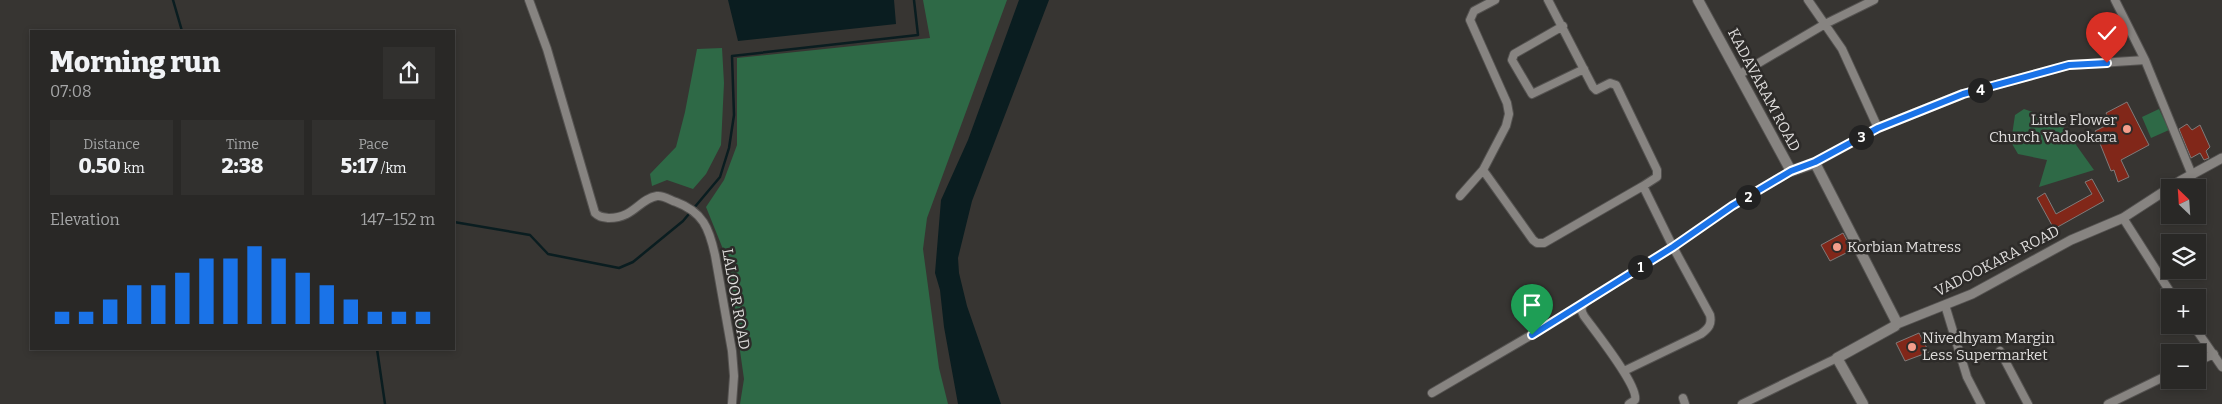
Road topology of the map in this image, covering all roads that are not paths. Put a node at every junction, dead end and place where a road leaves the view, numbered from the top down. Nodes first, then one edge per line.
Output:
1 (529, 0) edge
2 (1495, 0) edge
3 (1548, 0) edge
4 (1698, 0) edge
5 (1808, 0) edge
6 (1874, 0) edge
7 (2115, 0) edge
8 (1825, 24) junction
9 (1563, 26) junction
10 (2145, 60) junction
11 (1584, 69) junction
12 (1740, 74) junction
13 (1878, 128) junction
14 (2222, 158) edge
15 (1815, 162) junction
16 (1483, 170) junction
17 (1791, 171) junction
18 (2192, 174) junction
19 (1643, 186) junction
20 (1460, 196) dead end
21 (2123, 218) junction
22 (1673, 247) junction
23 (2168, 289) edge
24 (1945, 305) junction
25 (1582, 306) junction
26 (1897, 324) junction
27 (2200, 334) edge
28 (2000, 351) dead end
29 (2214, 354) junction
30 (1837, 358) junction
31 (2206, 358) edge
32 (2222, 367) edge
33 (1624, 370) junction
34 (2161, 378) edge
35 (1432, 393) dead end
36 (732, 404) edge
37 (1629, 404) edge
38 (1742, 404) edge
39 (1863, 404) edge
40 (1981, 404) edge
41 (2028, 404) edge
42 (2108, 404) edge

1 - 36 street, LALOOR ROAD
2 - 16 street
3 - 9 street
4 - 12 main road, KADAVARAM ROAD
5 - 8 street
6 - 8 street
7 - 10 street
8 - 12 street
8 - 13 street
9 - 11 street
9 - 11 street
10 - 13 street
10 - 18 street
11 - 19 street
12 - 17 main road, KADAVARAM ROAD
13 - 15 street
14 - 18 street, VADOOKARA ROAD
15 - 17 main road, KADAVARAM ROAD
15 - 26 main road, KADAVARAM ROAD
16 - 19 street
16 - 20 street
17 - 22 street
18 - 21 street, VADOOKARA ROAD
19 - 22 street
21 - 23 street
21 - 24 street, VADOOKARA ROAD
22 - 25 street
22 - 33 street
24 - 26 street, VADOOKARA ROAD
24 - 40 street
25 - 33 street
25 - 35 street
26 - 30 main road, VADOOKARA ROAD
27 - 29 street
28 - 41 street
29 - 31 street
29 - 32 street
30 - 38 street, VADOOKARA ROAD
30 - 39 main road
33 - 37 street
34 - 42 street

